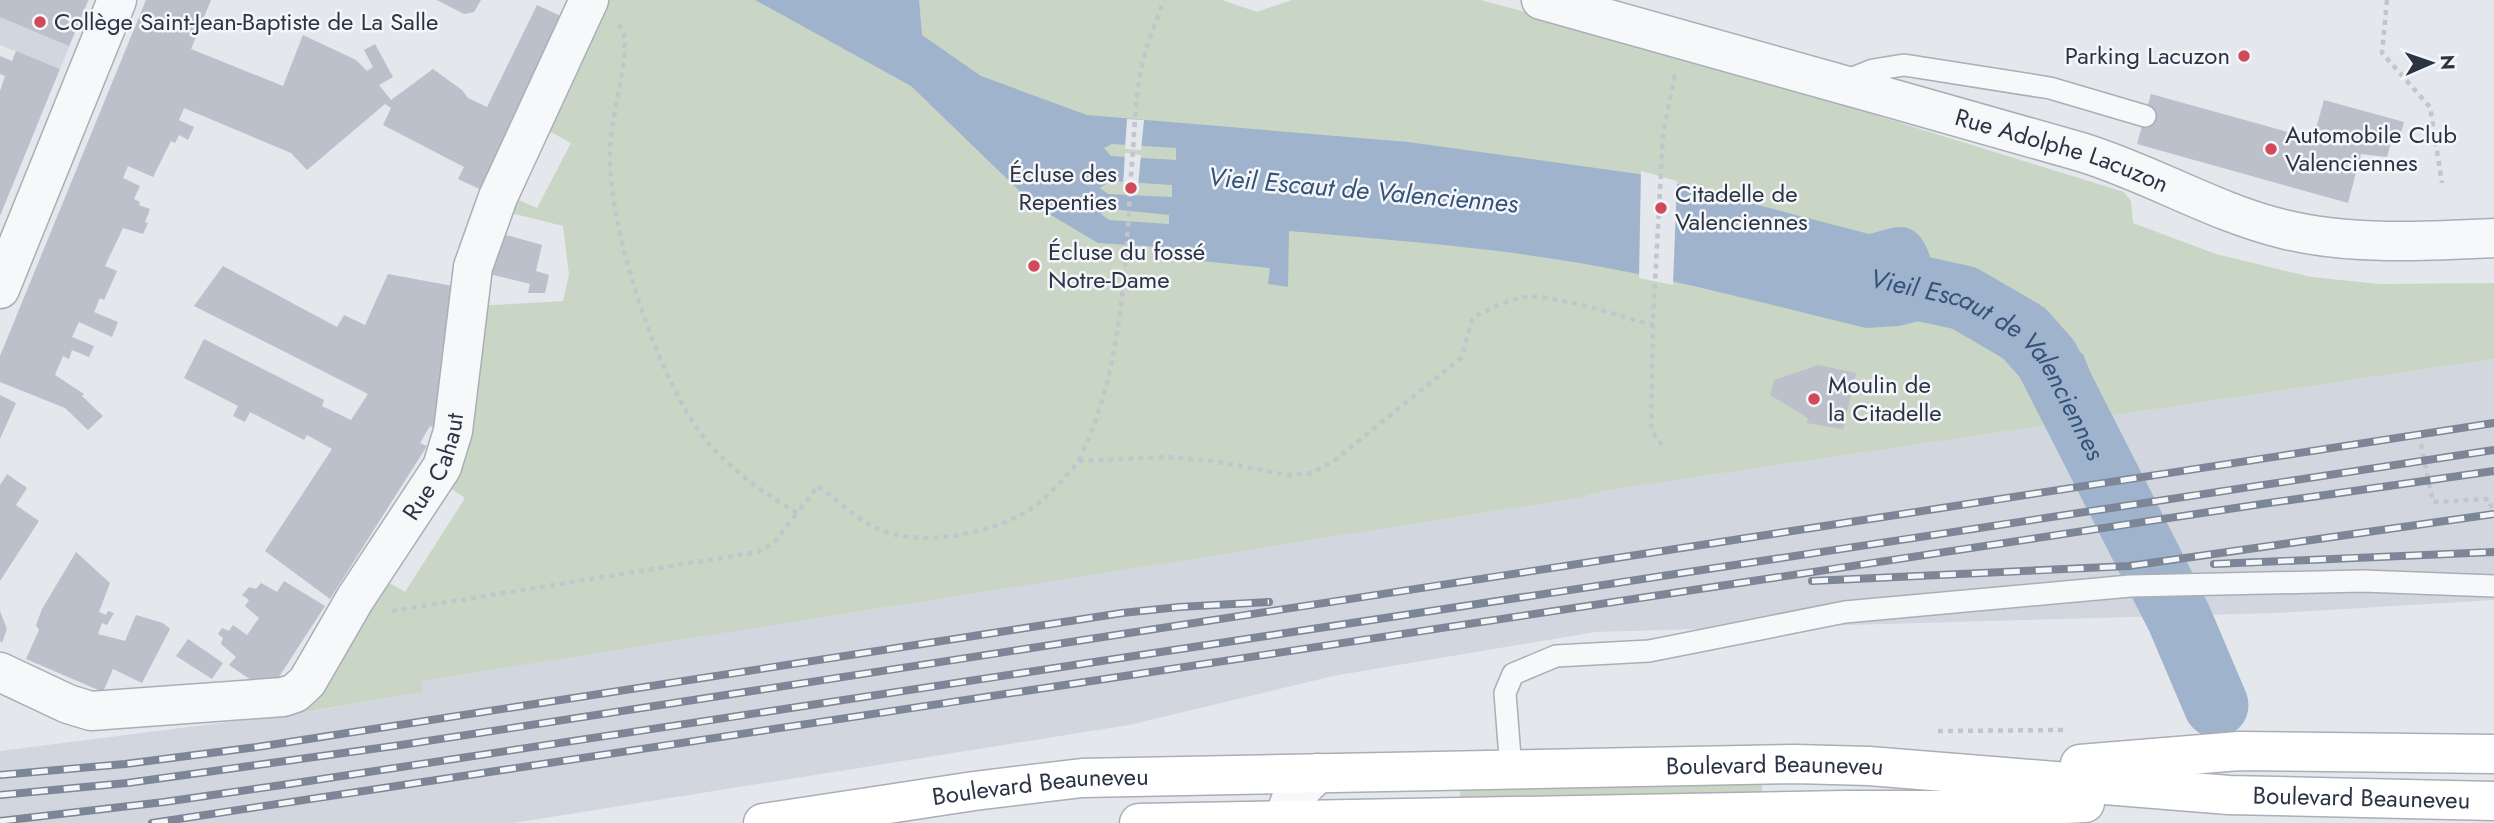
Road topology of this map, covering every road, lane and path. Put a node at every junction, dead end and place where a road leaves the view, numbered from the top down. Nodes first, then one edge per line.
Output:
1 (117, 0) edge
2 (1164, 0) edge
3 (1541, 0) edge
4 (2387, 0) edge
5 (603, 10) edge
6 (1674, 78) dead end
7 (1841, 83) junction
8 (2145, 116) dead end
9 (2442, 183) dead end
10 (2494, 223) edge
11 (2494, 238) edge
12 (2440, 239) junction
13 (0, 289) edge
14 (1653, 322) junction
15 (2419, 435) dead end
16 (1662, 445) dead end
17 (1079, 461) junction
18 (797, 513) junction
19 (2494, 516) edge
20 (2494, 586) edge
21 (355, 599) junction
22 (0, 672) edge
23 (2494, 754) edge
24 (1511, 770) junction
25 (1944, 771) junction
26 (1318, 773) junction
27 (2229, 795) junction
28 (2494, 801) edge
29 (1950, 810) junction
30 (1282, 822) edge
31 (763, 823) edge
32 (1139, 823) edge
33 (2104, 823) edge

1 - 13 street
2 - 17 path
3 - 7 street, Rue Adolphe Lacuzon
4 - 9 path
5 - 18 path
5 - 21 street, Rue Cahaut
6 - 14 path
7 - 8 lane
7 - 12 street, Rue Adolphe Lacuzon
10 - 12 street, Rue Adolphe Lacuzon
11 - 12 street, Rue Adolphe Lacuzon
14 - 16 path
14 - 17 path
15 - 19 path
17 - 18 path
18 - 21 path
20 - 24 lane
21 - 22 street, Rue Cahaut
23 - 25 main road
24 - 25 main road, Boulevard Beauneveu
24 - 26 main road, Boulevard Beauneveu
25 - 27 main road, Boulevard Beauneveu
26 - 30 street
26 - 31 main road, Boulevard Beauneveu
27 - 28 main road, Boulevard Beauneveu
27 - 29 main road, Boulevard Beauneveu
29 - 30 main road, Boulevard Beauneveu
29 - 33 main road
30 - 32 main road, Boulevard Beauneveu

